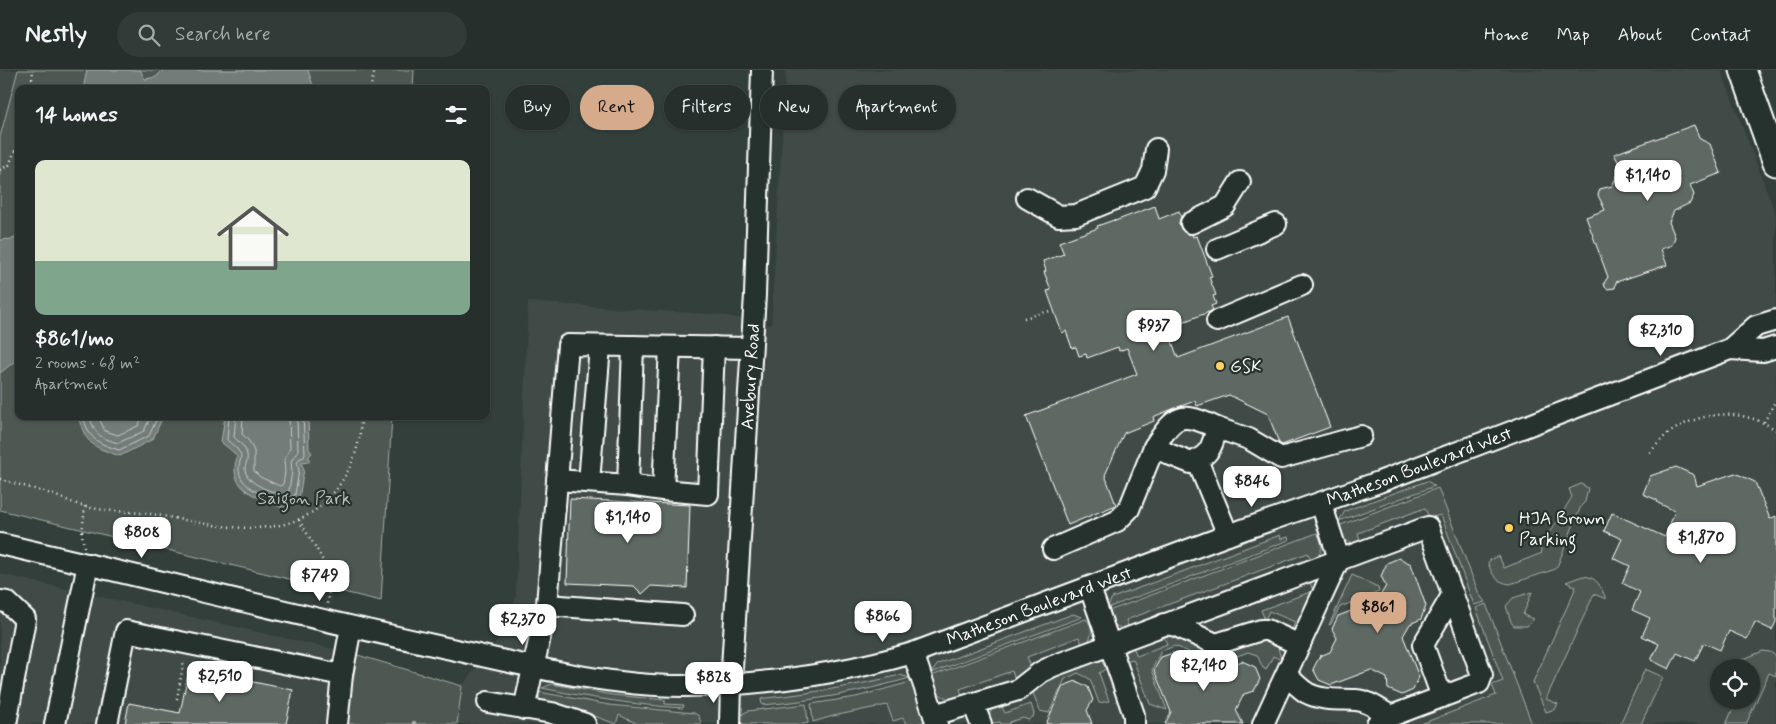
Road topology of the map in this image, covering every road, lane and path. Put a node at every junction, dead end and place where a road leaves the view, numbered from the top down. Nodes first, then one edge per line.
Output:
1 (34, 70) edge
2 (375, 70) edge
3 (762, 70) edge
4 (1743, 70) edge
5 (32, 85) edge
6 (371, 85) edge
7 (1156, 149) dead end
8 (15, 151) edge
9 (1776, 163) edge
10 (0, 170) edge
11 (1240, 182) dead end
12 (1027, 198) dead end
13 (1191, 223) dead end
14 (1276, 224) dead end
15 (1217, 249) dead end
16 (1302, 285) dead end
17 (1050, 311) dead end
18 (1024, 318) dead end
19 (1776, 320) edge
20 (1217, 321) dead end
21 (600, 346) junction
22 (633, 346) junction
23 (670, 347) junction
24 (714, 347) junction
25 (1776, 347) edge
26 (751, 348) junction
27 (1730, 349) junction
28 (1776, 400) edge
29 (361, 420) edge
30 (1764, 422) junction
31 (1217, 428) junction
32 (1776, 430) edge
33 (1360, 436) dead end
34 (1154, 447) junction
35 (1650, 452) dead end
36 (1197, 460) junction
37 (0, 479) edge
38 (557, 480) junction
39 (588, 482) junction
40 (628, 485) junction
41 (663, 490) junction
42 (1320, 503) junction
43 (85, 506) junction
44 (299, 520) junction
45 (1228, 535) junction
46 (0, 544) edge
47 (1053, 549) dead end
48 (1339, 559) junction
49 (88, 564) junction
50 (1090, 588) junction
51 (1453, 594) junction
52 (0, 600) edge
53 (547, 605) junction
54 (683, 615) dead end
55 (323, 620) junction
56 (1164, 624) junction
57 (351, 627) junction
58 (188, 644) junction
59 (1110, 644) junction
60 (1300, 645) junction
61 (913, 653) junction
62 (534, 667) junction
63 (342, 675) junction
64 (1286, 675) junction
65 (731, 684) junction
66 (1442, 697) junction
67 (177, 699) dead end
68 (488, 702) dead end
69 (973, 703) junction
70 (524, 709) junction
71 (935, 720) edge
72 (1384, 720) edge
73 (581, 723) edge
74 (6, 724) edge
75 (55, 724) edge
76 (107, 724) edge
77 (337, 724) edge
78 (730, 724) edge
79 (981, 724) edge
80 (1134, 724) edge
81 (1263, 724) edge

1 - 5 path
2 - 6 path
3 - 26 street, Avebury Road
4 - 9 main road
7 - 12 street
8 - 10 path
11 - 13 street
14 - 15 street
16 - 20 street
17 - 18 path
19 - 27 street, Matheson Boulevard West
21 - 22 street
21 - 38 street
21 - 39 street
22 - 23 street
22 - 40 street
23 - 24 street
23 - 41 street
24 - 26 street
24 - 41 street
25 - 27 street, Matheson Boulevard West
26 - 65 street, Avebury Road
27 - 42 street, Matheson Boulevard West
28 - 30 path
29 - 44 path
30 - 32 path
30 - 35 path
31 - 33 street
31 - 34 street
31 - 36 street
34 - 36 street
34 - 47 street
36 - 45 street
37 - 43 path
38 - 39 street
38 - 53 street
39 - 40 street
40 - 41 street
42 - 45 street, Matheson Boulevard West
42 - 48 street
43 - 44 path
43 - 49 path
44 - 55 path
45 - 50 street, Matheson Boulevard West
46 - 49 street, Matheson Boulevard West
48 - 51 street
48 - 56 street
48 - 60 street
49 - 55 street, Matheson Boulevard West
49 - 75 street
50 - 59 street
50 - 61 street, Matheson Boulevard West
51 - 66 street
51 - 66 street
52 - 74 street
53 - 54 street
53 - 62 street
55 - 57 street, Matheson Boulevard West
56 - 59 street
56 - 60 street
57 - 62 street, Matheson Boulevard West
57 - 63 street
58 - 63 street
58 - 67 path
58 - 76 street
59 - 69 street
59 - 80 street
60 - 64 street
61 - 65 street, Matheson Boulevard West
61 - 71 street
62 - 65 street, Matheson Boulevard West
62 - 70 street
63 - 77 street
64 - 72 street
64 - 81 street
65 - 78 street, Avebury Road
66 - 72 street
68 - 70 street
69 - 71 street
69 - 79 street
70 - 73 street

